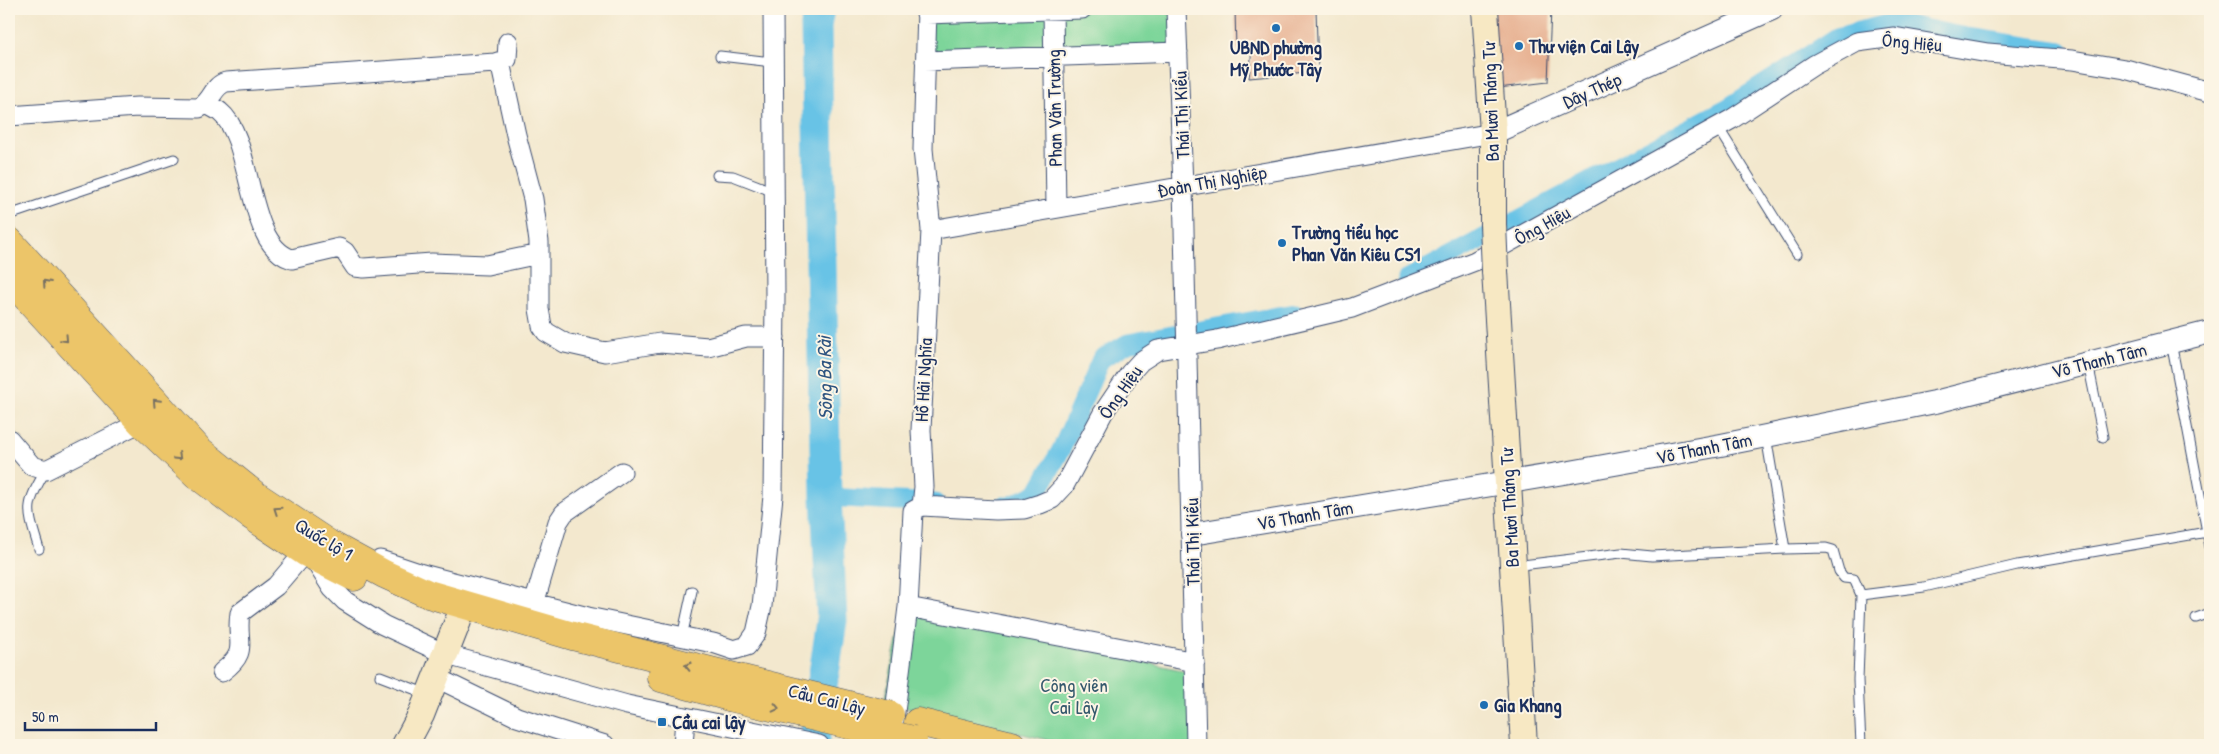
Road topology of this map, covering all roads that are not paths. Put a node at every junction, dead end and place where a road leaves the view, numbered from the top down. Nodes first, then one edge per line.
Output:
1 (773, 9) edge
2 (1053, 9) edge
3 (1082, 9) edge
4 (1176, 9) edge
5 (1485, 9) edge
6 (1772, 9) edge
7 (926, 11) edge
8 (508, 42) dead end
9 (1178, 52) junction
10 (1053, 55) junction
11 (720, 56) dead end
12 (925, 61) junction
13 (500, 62) junction
14 (772, 62) junction
15 (2210, 92) edge
16 (207, 104) junction
17 (9, 116) edge
18 (1718, 127) junction
19 (1493, 133) junction
20 (174, 159) dead end
21 (717, 175) dead end
22 (1184, 186) junction
23 (774, 192) junction
24 (1056, 208) junction
25 (9, 215) edge
26 (931, 230) junction
27 (9, 241) edge
28 (539, 254) junction
29 (1797, 254) dead end
30 (9, 278) edge
31 (2210, 332) edge
32 (774, 337) junction
33 (1188, 342) junction
34 (2171, 342) junction
35 (2088, 363) junction
36 (141, 422) junction
37 (1766, 436) junction
38 (2103, 437) dead end
39 (9, 439) edge
40 (46, 470) junction
41 (622, 472) dead end
42 (1507, 482) junction
43 (922, 506) junction
44 (2209, 532) edge
45 (1192, 534) junction
46 (2210, 547) edge
47 (1785, 549) junction
48 (39, 550) dead end
49 (315, 551) junction
50 (1512, 566) junction
51 (692, 591) dead end
52 (1861, 595) junction
53 (534, 604) junction
54 (908, 607) junction
55 (2210, 613) edge
56 (2196, 618) dead end
57 (458, 621) junction
58 (682, 637) junction
59 (447, 655) junction
60 (1194, 662) junction
61 (222, 672) dead end
62 (380, 676) dead end
63 (433, 686) junction
64 (732, 687) junction
65 (685, 719) junction
66 (914, 738) edge
67 (405, 745) edge
68 (605, 745) edge
69 (683, 745) edge
70 (819, 745) edge
71 (1012, 745) edge
72 (1196, 745) edge
73 (1524, 745) edge
74 (1861, 745) edge

1 - 14 street
2 - 3 street
2 - 7 street
2 - 10 street, Phan Văn Trường
4 - 9 street, Thái Thị Kiểu
5 - 19 main road, Ba Mươi Tháng Tư
6 - 19 street, Dây Thép
7 - 12 street, Hồ Hải Nghĩa
8 - 13 street
9 - 10 street
9 - 22 street, Thái Thị Kiểu
10 - 12 street
10 - 24 street, Phan Văn Trường
11 - 14 lane
12 - 26 street, Hồ Hải Nghĩa
13 - 16 street
13 - 28 street
14 - 23 street
15 - 18 street, Ông Hiệu
16 - 17 street
16 - 28 street
18 - 29 lane
18 - 33 street, Ông Hiệu
19 - 22 street, Đoàn Thị Nghiệp
19 - 42 main road, Ba Mươi Tháng Tư, bridge
20 - 25 lane
21 - 23 lane
22 - 24 street, Đoàn Thị Nghiệp
22 - 33 street, Thái Thị Kiểu
23 - 32 street
24 - 26 street, Đoàn Thị Nghiệp
26 - 43 street, Hồ Hải Nghĩa
49 -> 27 main road, Quốc lộ 1
28 - 32 street
30 -> 36 main road, Quốc lộ 1
31 - 34 street, Võ Thanh Tâm
32 - 58 street
33 - 43 street, Ông Hiệu
33 - 45 street, Thái Thị Kiểu
34 - 35 street, Võ Thanh Tâm
34 - 44 lane
35 - 37 street, Võ Thanh Tâm
35 - 38 lane
36 - 40 street
36 -> 49 main road, Quốc lộ 1
37 - 42 street, Võ Thanh Tâm
37 - 47 lane
39 - 40 street
40 - 48 lane
41 - 53 street
42 - 45 street, Võ Thanh Tâm
42 - 50 main road, Ba Mươi Tháng Tư
43 - 54 street, Hồ Hải Nghĩa
44 - 46 lane
44 - 52 lane
45 - 60 street, Thái Thị Kiểu
47 - 50 lane
47 - 52 lane
49 - 53 street
49 - 57 main road, Quốc lộ 1
49 - 59 street
49 - 61 street
64 -> 49 main road, Quốc lộ 1
50 - 73 main road, Ba Mươi Tháng Tư
51 - 58 lane
52 - 74 lane
53 - 58 street
54 - 60 street
54 - 66 street, Hồ Hải Nghĩa
55 - 56 lane
57 - 59 main road
57 - 64 main road, Quốc lộ 1
59 - 63 main road
59 - 65 street
60 - 72 street, Thái Thị Kiểu
62 - 63 lane
63 - 67 main road
63 - 68 street
64 - 66 main road, Cầu Cai Lậy, bridge
65 - 69 street
65 - 70 street
66 - 71 main road

